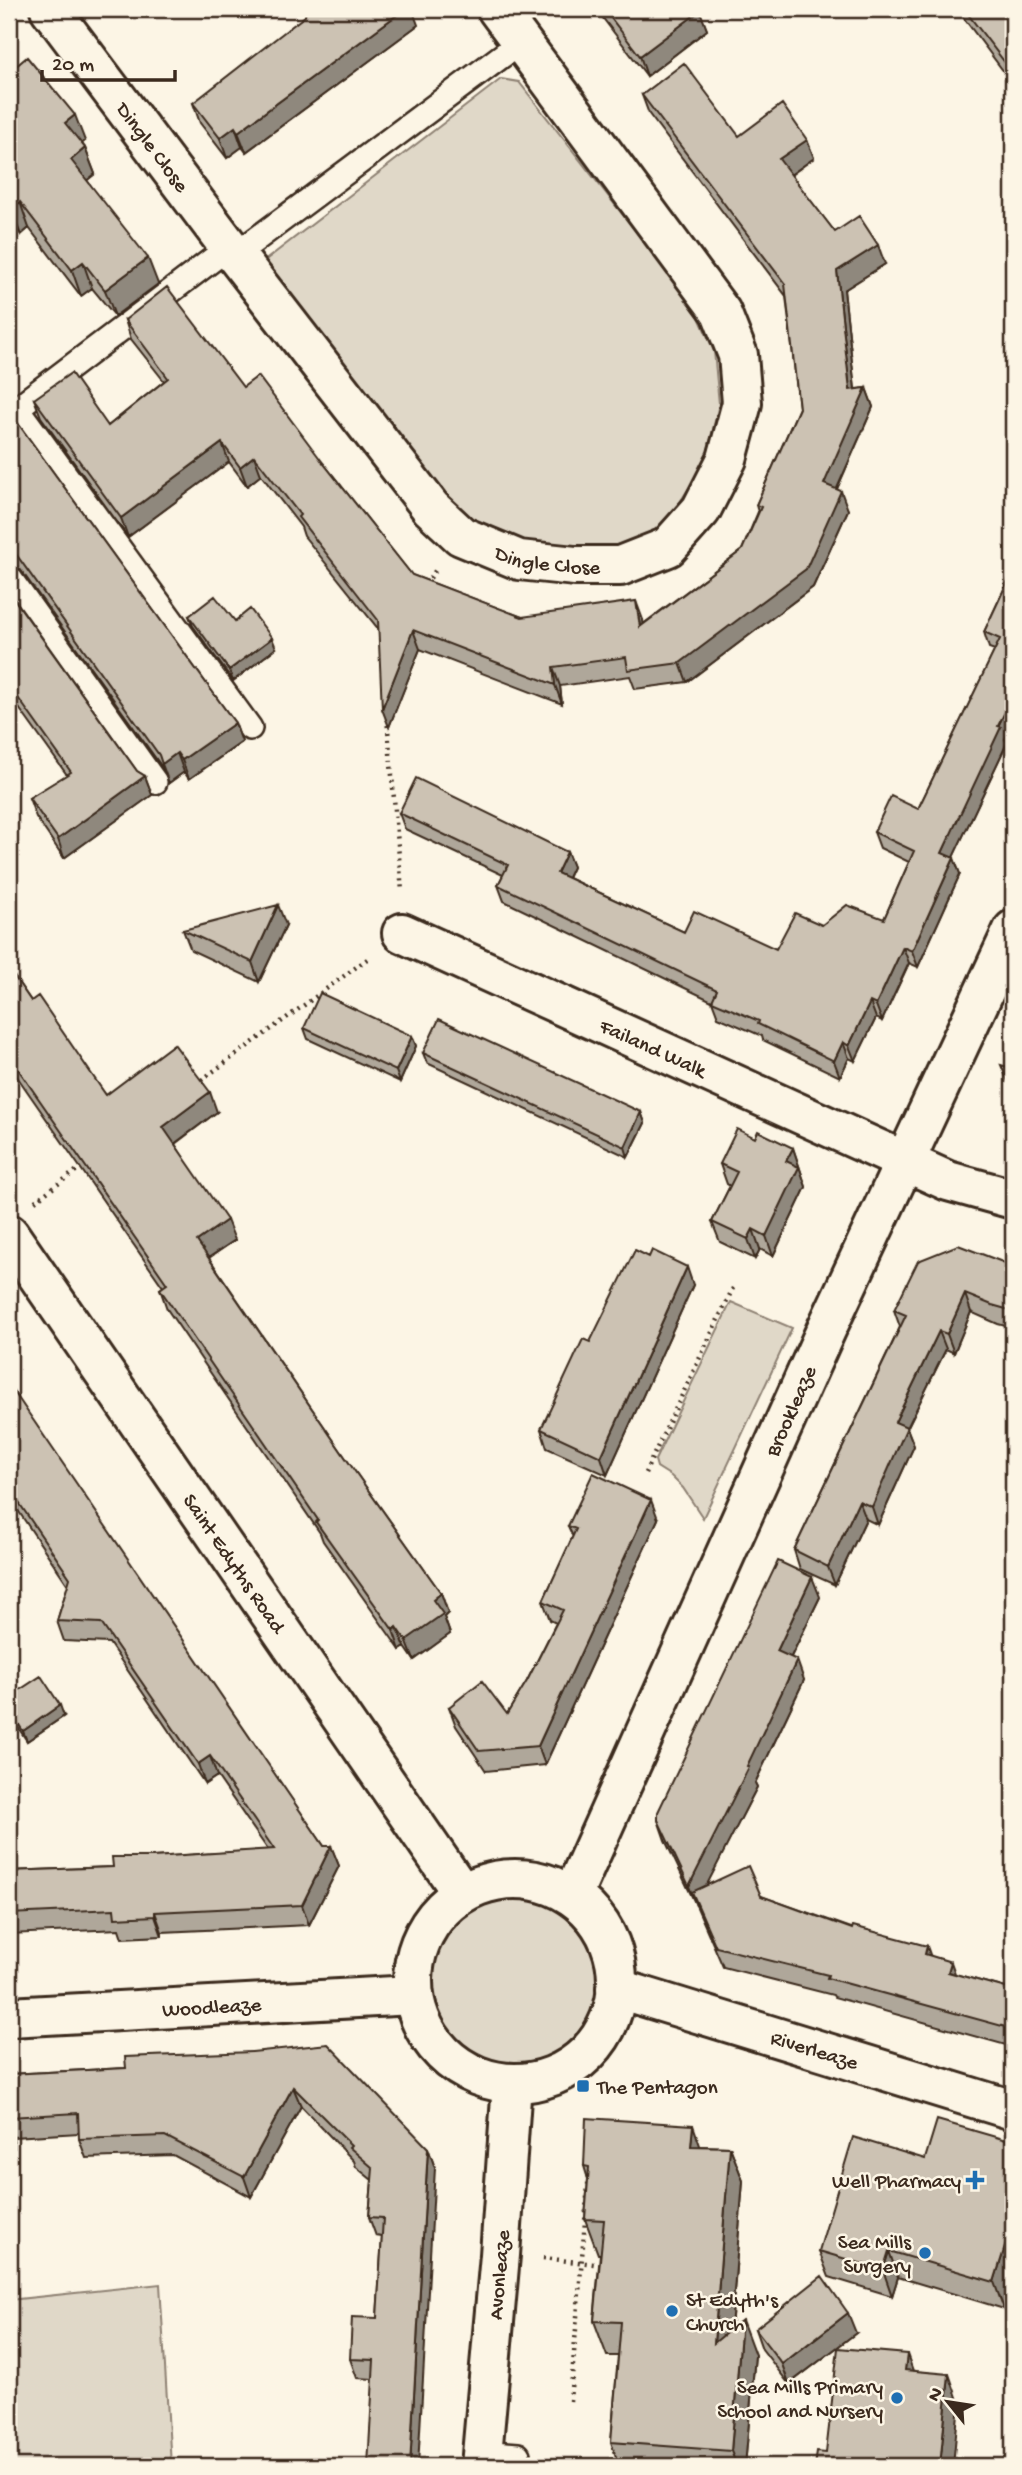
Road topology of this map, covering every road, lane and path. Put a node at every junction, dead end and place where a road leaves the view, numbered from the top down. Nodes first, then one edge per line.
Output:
1 (50, 9) edge
2 (497, 9) edge
3 (522, 41) junction
4 (232, 251) junction
5 (13, 411) edge
6 (461, 536) junction
7 (9, 577) edge
8 (422, 588) edge
9 (386, 708) edge
10 (250, 729) dead end
11 (155, 782) dead end
12 (1013, 930) edge
13 (402, 933) junction
14 (189, 1089) edge
15 (906, 1162) junction
16 (88, 1163) edge
17 (1013, 1199) edge
18 (31, 1204) dead end
19 (9, 1234) edge
20 (733, 1288) dead end
21 (645, 1472) dead end
22 (462, 1893) junction
23 (572, 1896) junction
24 (617, 1988) junction
25 (413, 1995) junction
26 (9, 2017) edge
27 (512, 2083) junction
28 (1013, 2110) edge
29 (598, 2173) edge
30 (500, 2255) junction
31 (580, 2262) junction
32 (615, 2266) edge
33 (570, 2401) dead end
34 (494, 2458) edge

1 - 4 street, Dingle Close
2 - 3 street, Dingle Close
3 - 4 lane
3 - 6 street, Dingle Close
4 - 5 lane
4 - 6 street, Dingle Close
5 - 10 lane
6 - 8 path
7 - 11 lane
9 - 13 path
12 - 15 street, Brookleaze
13 - 14 path
13 - 15 street, Failand Walk
15 - 17 street, Failand Walk
15 - 23 street, Brookleaze
16 - 18 path
19 - 22 street, Saint Edyths Road
20 - 21 path
22 - 23 street
22 - 25 street
23 - 24 street
24 - 27 street
24 - 28 street, Riverleaze
25 - 26 street, Woodleaze
25 - 27 street
27 - 30 street, Avonleaze
29 - 31 path
30 - 31 path
30 - 34 street, Avonleaze
31 - 32 path
31 - 33 path

